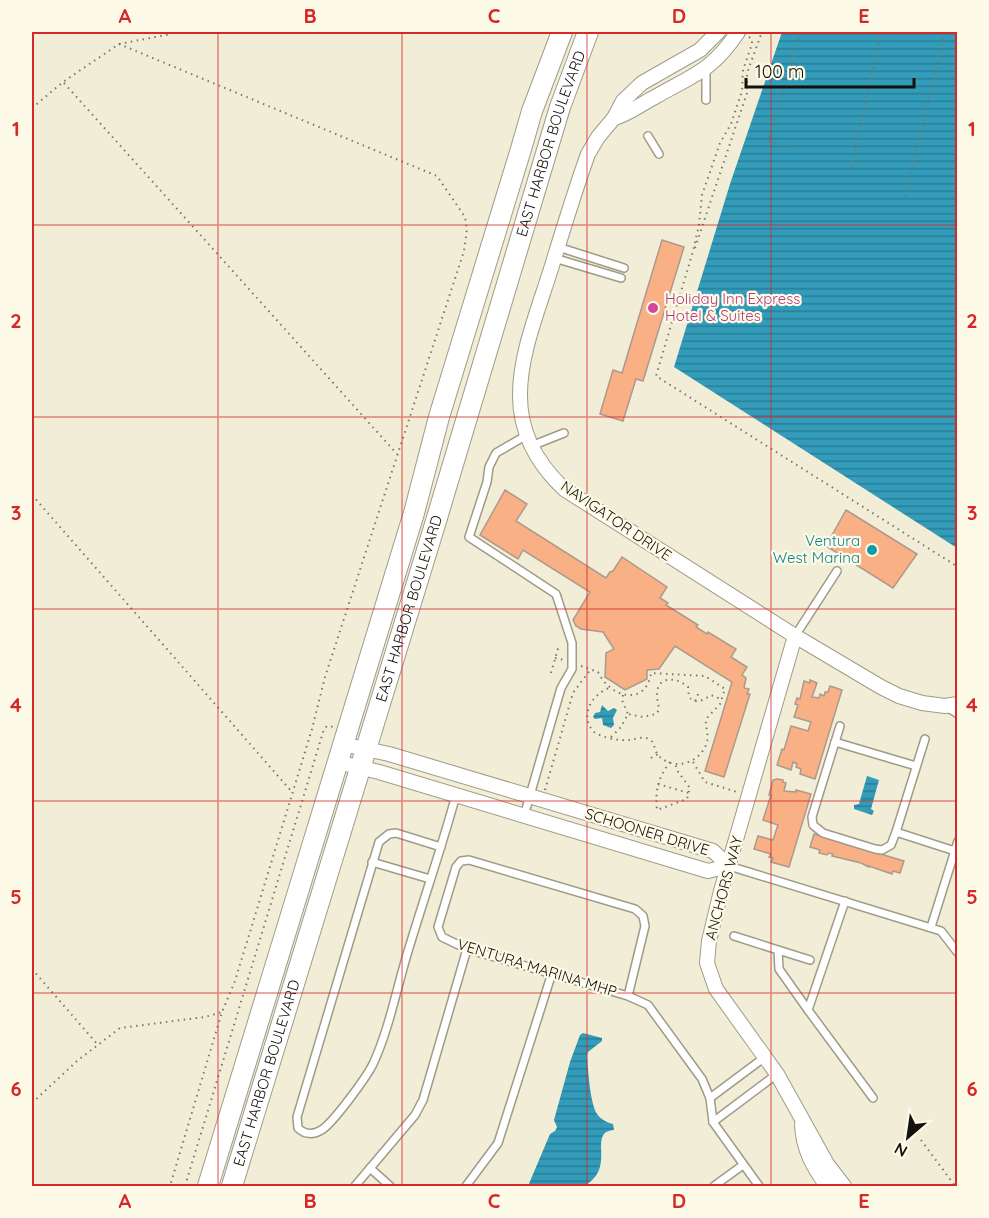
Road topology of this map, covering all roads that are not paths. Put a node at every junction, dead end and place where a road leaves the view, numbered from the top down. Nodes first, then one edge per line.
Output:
1 (562, 32) edge
2 (588, 32) edge
3 (718, 32) edge
4 (742, 33) edge
5 (706, 68) junction
6 (706, 100) dead end
7 (614, 118) junction
8 (648, 136) dead end
9 (659, 154) dead end
10 (556, 252) junction
11 (624, 268) dead end
12 (621, 278) dead end
13 (564, 433) dead end
14 (529, 440) junction
15 (837, 571) dead end
16 (795, 636) junction
17 (951, 705) edge
18 (957, 714) edge
19 (840, 726) dead end
20 (925, 739) dead end
21 (835, 742) junction
22 (337, 744) junction
23 (363, 760) junction
24 (916, 765) junction
25 (456, 795) junction
26 (530, 796) junction
27 (524, 816) junction
28 (896, 832) junction
29 (957, 841) edge
30 (441, 847) junction
31 (956, 851) edge
32 (372, 862) junction
33 (729, 867) junction
34 (430, 879) junction
35 (844, 901) junction
36 (931, 927) junction
37 (734, 936) dead end
38 (467, 949) junction
39 (778, 950) junction
40 (957, 953) edge
41 (810, 960) dead end
42 (552, 973) junction
43 (628, 996) junction
44 (808, 1010) junction
45 (765, 1057) junction
46 (777, 1074) junction
47 (710, 1098) junction
48 (873, 1098) dead end
49 (801, 1117) junction
50 (713, 1122) junction
51 (803, 1136) junction
52 (744, 1165) junction
53 (370, 1168) junction
54 (208, 1186) edge
55 (232, 1186) edge
56 (355, 1186) edge
57 (390, 1186) edge
58 (466, 1186) edge
59 (714, 1186) edge
60 (759, 1186) edge
61 (827, 1186) edge
62 (836, 1186) edge
63 (844, 1186) edge

1 - 22 main road, EAST HARBOR BOULEVARD
2 - 23 main road, EAST HARBOR BOULEVARD
3 - 7 street, NAVIGATOR DRIVE
4 - 5 street, NAVIGATOR DRIVE
5 - 6 lane
5 - 7 street, NAVIGATOR DRIVE
7 - 10 street, NAVIGATOR DRIVE
8 - 9 lane
10 - 11 lane
10 - 12 lane
10 - 14 street, NAVIGATOR DRIVE
13 - 14 lane
14 - 16 street, NAVIGATOR DRIVE
14 - 26 lane
15 - 16 lane
16 - 17 street, NAVIGATOR DRIVE
16 - 33 street, ANCHORS WAY
17 - 18 lane
19 - 21 lane
20 - 24 lane
21 - 24 lane
21 - 28 lane
22 - 23 street, SCHOONER DRIVE
22 - 23 street, SCHOONER DRIVE
22 - 54 main road, EAST HARBOR BOULEVARD
23 - 25 street, SCHOONER DRIVE
23 - 26 street, SCHOONER DRIVE
23 - 55 main road, EAST HARBOR BOULEVARD
24 - 28 lane
25 - 27 street, SCHOONER DRIVE
25 - 30 lane
26 - 27 lane
26 - 33 street, SCHOONER DRIVE
27 - 33 street, SCHOONER DRIVE
28 - 31 lane
29 - 31 lane
30 - 32 lane
30 - 34 lane
31 - 36 lane
32 - 34 lane
32 - 34 lane
33 - 35 lane
33 - 45 street, ANCHORS WAY
35 - 36 lane
35 - 44 lane
36 - 40 lane
37 - 39 lane
38 - 42 lane, VENTURA MARINA MHP
38 - 43 lane, VENTURA MARINA MHP
38 - 53 lane, VENTURA MARINA MHP
39 - 41 lane
39 - 44 lane
42 - 43 lane, VENTURA MARINA MHP
42 - 58 lane, VENTURA MARINA MHP
43 - 47 lane, VENTURA MARINA MHP
44 - 48 lane
45 - 46 street, ANCHORS WAY
45 - 47 lane
46 - 49 street, ANCHORS WAY
46 - 50 lane
47 - 50 lane, VENTURA MARINA MHP
49 - 51 street, ANCHORS WAY
49 - 63 street
50 - 52 lane, VENTURA MARINA MHP
51 - 61 street, ANCHORS WAY
51 - 62 street
52 - 59 lane
52 - 60 lane, VENTURA MARINA MHP
53 - 56 lane, VENTURA MARINA MHP
53 - 57 lane

